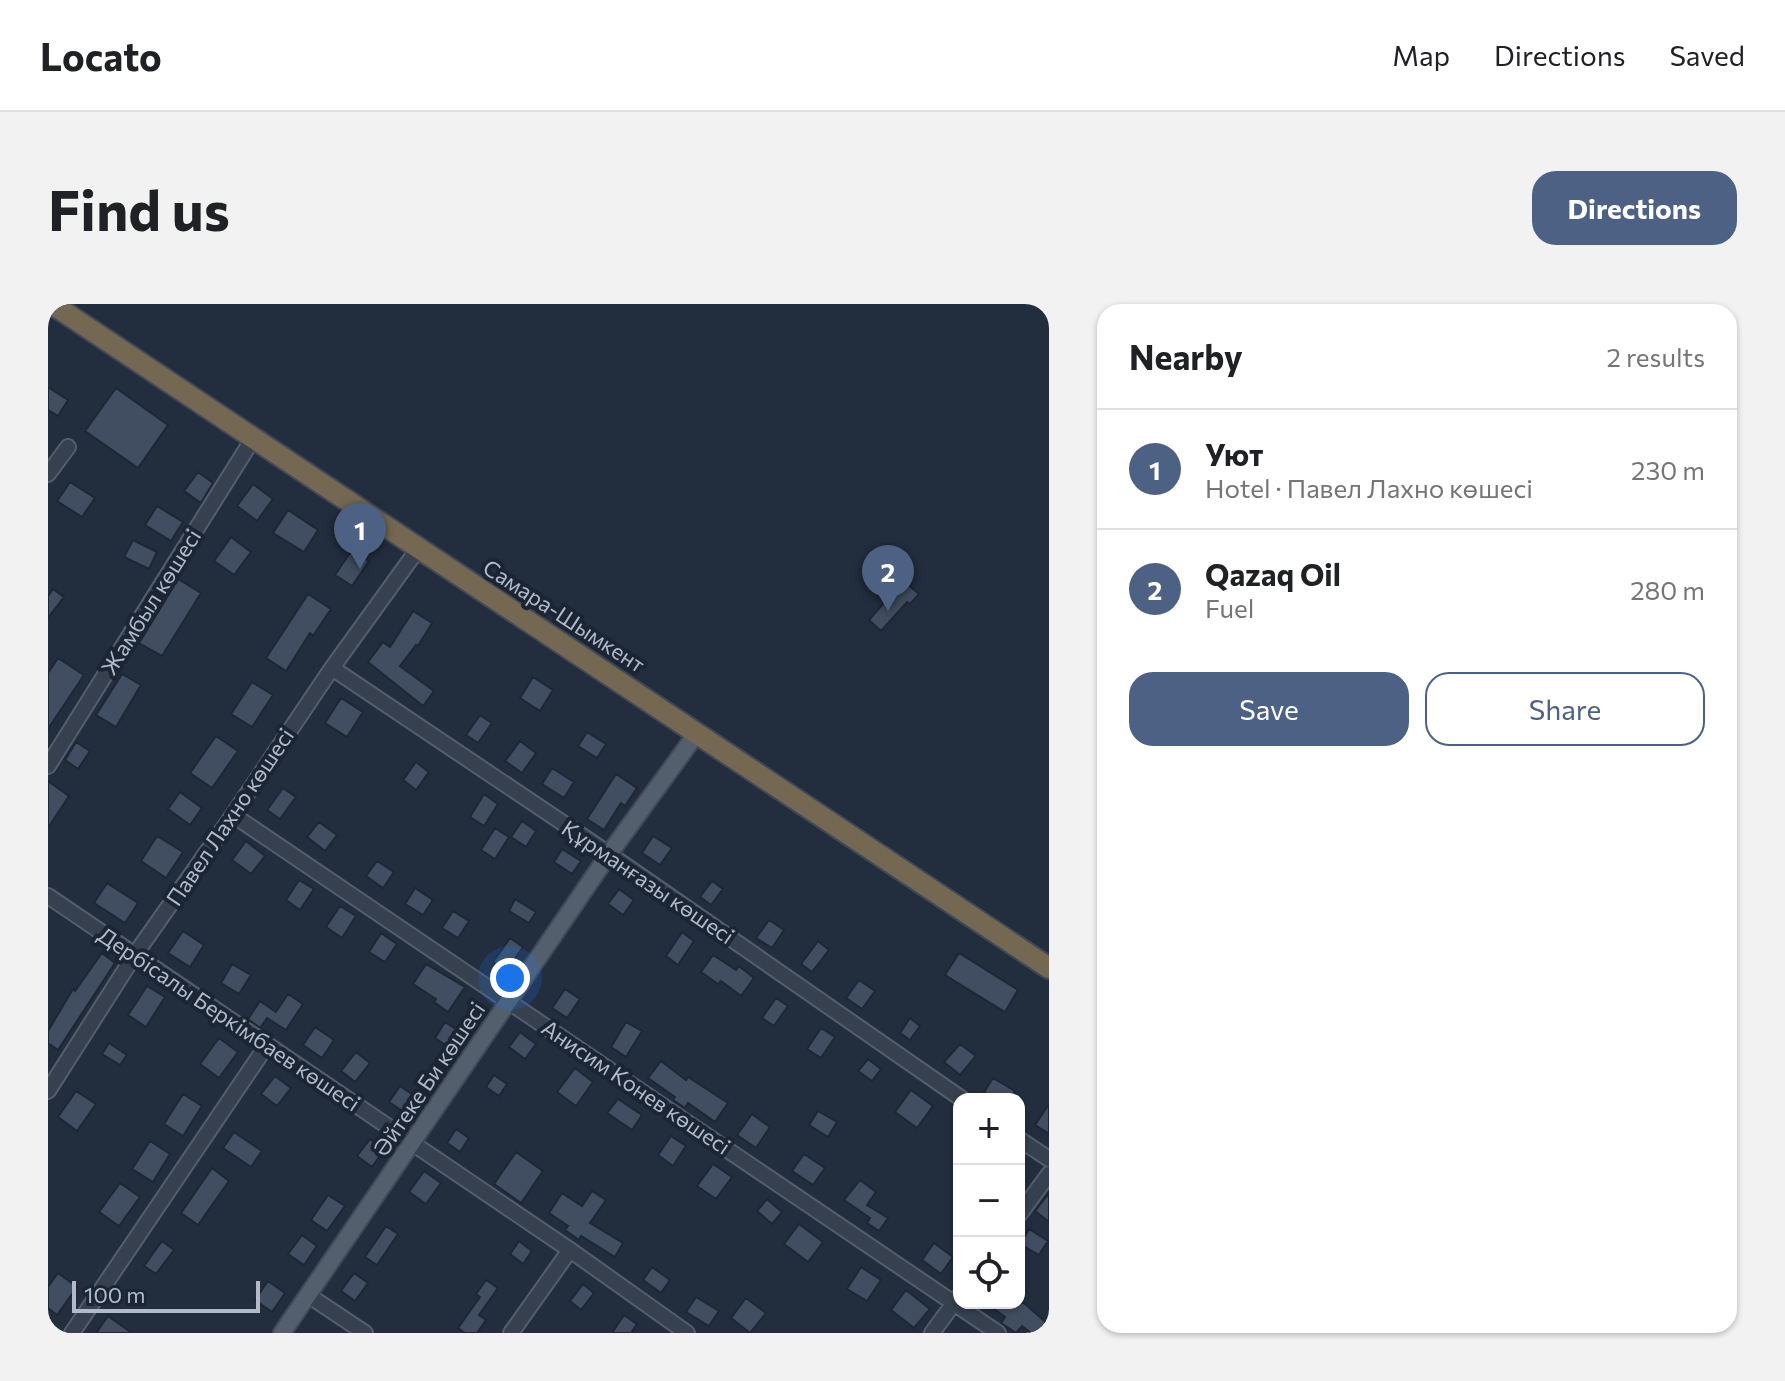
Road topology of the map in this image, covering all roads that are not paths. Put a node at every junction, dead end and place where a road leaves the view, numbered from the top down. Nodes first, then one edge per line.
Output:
1 (52, 304) edge
2 (254, 437) junction
3 (68, 447) dead end
4 (48, 474) edge
5 (418, 549) junction
6 (332, 668) junction
7 (697, 733) junction
8 (48, 766) edge
9 (233, 815) junction
10 (609, 854) junction
11 (48, 896) edge
12 (134, 956) junction
13 (1049, 968) edge
14 (508, 1002) junction
15 (267, 1045) junction
16 (48, 1091) edge
17 (953, 1093) edge
18 (412, 1143) junction
19 (1025, 1143) edge
20 (1049, 1159) edge
21 (1049, 1174) edge
22 (1025, 1207) edge
23 (570, 1250) junction
24 (308, 1295) junction
25 (953, 1298) edge
26 (953, 1304) edge
27 (967, 1309) edge
28 (72, 1333) edge
29 (282, 1333) edge
30 (365, 1333) edge
31 (511, 1333) edge
32 (687, 1333) edge
33 (932, 1333) edge
34 (998, 1333) edge

1 - 2 highway, Самара-Шымкент
2 - 5 highway, Самара-Шымкент
2 - 8 street, Жамбыл көшесі
3 - 4 street
5 - 6 street, Павел Лахно көшесі
5 - 7 highway, Самара-Шымкент
6 - 9 street, Павел Лахно көшесі
6 - 10 street, Құрманғазы көшесі
7 - 10 main road, Әйтеке Би көшесі
7 - 13 highway, Самара-Шымкент
9 - 12 street, Павел Лахно көшесі
9 - 14 street, Анисим Конев көшесі
10 - 14 main road, Әйтеке Би көшесі
10 - 17 street, Құрманғазы көшесі
11 - 12 street, Дербісалы Беркімбаев көшесі
12 - 15 street, Дербісалы Беркімбаев көшесі
12 - 16 street, Павел Лахно көшесі
14 - 18 main road, Әйтеке Би көшесі
14 - 25 street, Анисим Конев көшесі
15 - 18 street, Дербісалы Беркімбаев көшесі
15 - 28 street
18 - 23 street, Дербісалы Беркімбаев көшесі
18 - 24 main road, Әйтеке Би көшесі
19 - 20 street
21 - 22 street
23 - 31 street
23 - 32 street, Дербісалы Беркімбаев көшесі
24 - 29 main road, Әйтеке Би көшесі
24 - 30 street
26 - 33 street
27 - 34 street, Анисим Конев көшесі

